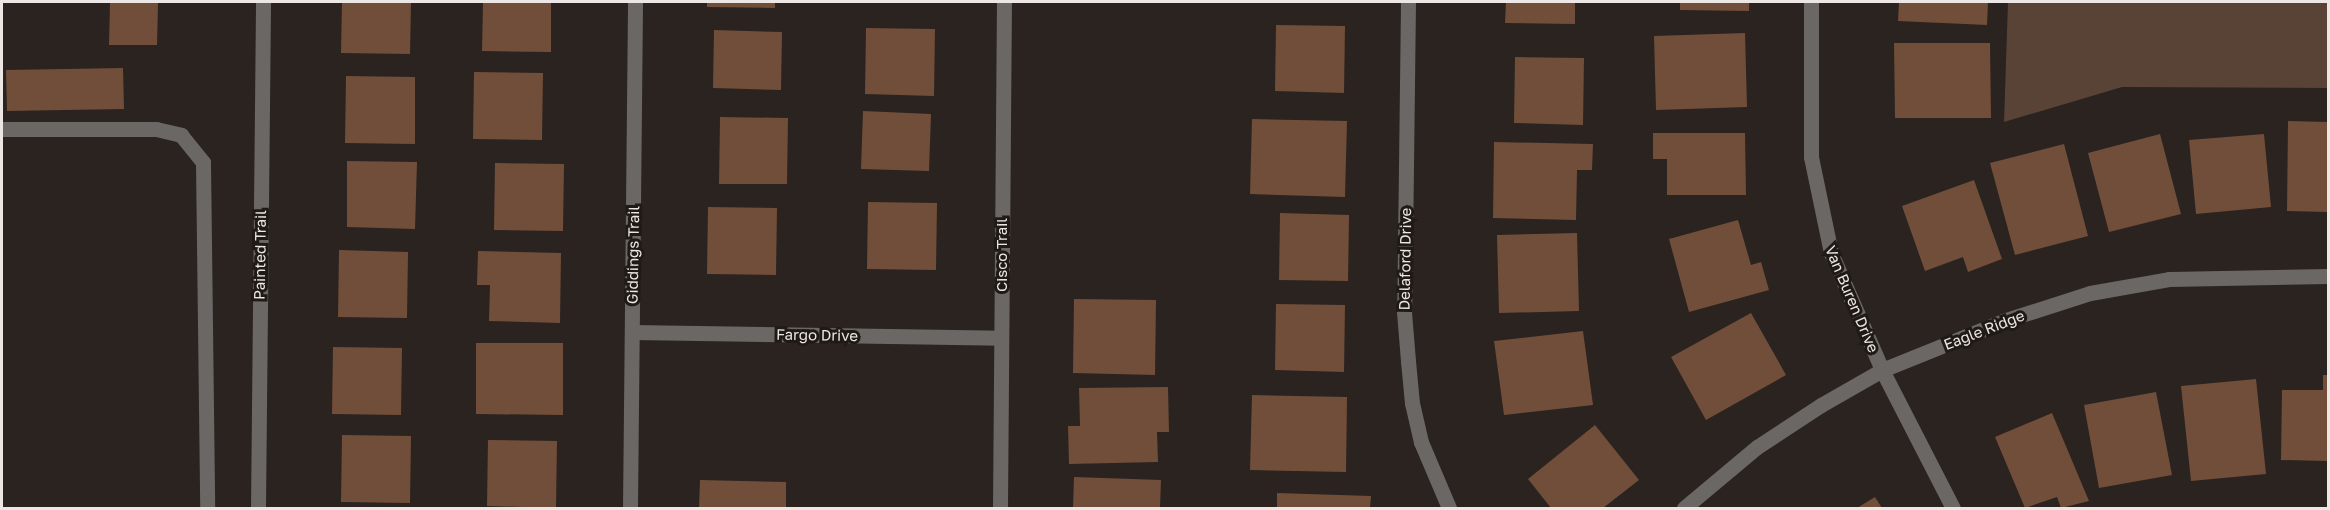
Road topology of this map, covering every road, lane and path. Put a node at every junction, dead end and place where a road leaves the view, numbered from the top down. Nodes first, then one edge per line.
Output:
1 (263, 2) edge
2 (635, 2) edge
3 (1004, 2) edge
4 (1408, 2) edge
5 (1811, 2) edge
6 (2, 129) edge
7 (2328, 276) edge
8 (632, 332) junction
9 (1001, 338) junction
10 (1882, 370) junction
11 (207, 508) edge
12 (258, 508) edge
13 (630, 508) edge
14 (1000, 508) edge
15 (1449, 508) edge
16 (1684, 508) edge
17 (1953, 508) edge

1 - 12 street, Painted Trail
2 - 8 street, Giddings Trail
3 - 9 street, Cisco Trail
4 - 15 street, Delaford Drive
5 - 10 street, Van Buren Drive
6 - 11 street
7 - 10 street, Eagle Ridge
8 - 9 street, Fargo Drive
8 - 13 street, Giddings Trail
9 - 14 street, Cisco Trail
10 - 16 street, Eagle Ridge
10 - 17 street, Van Buren Drive

